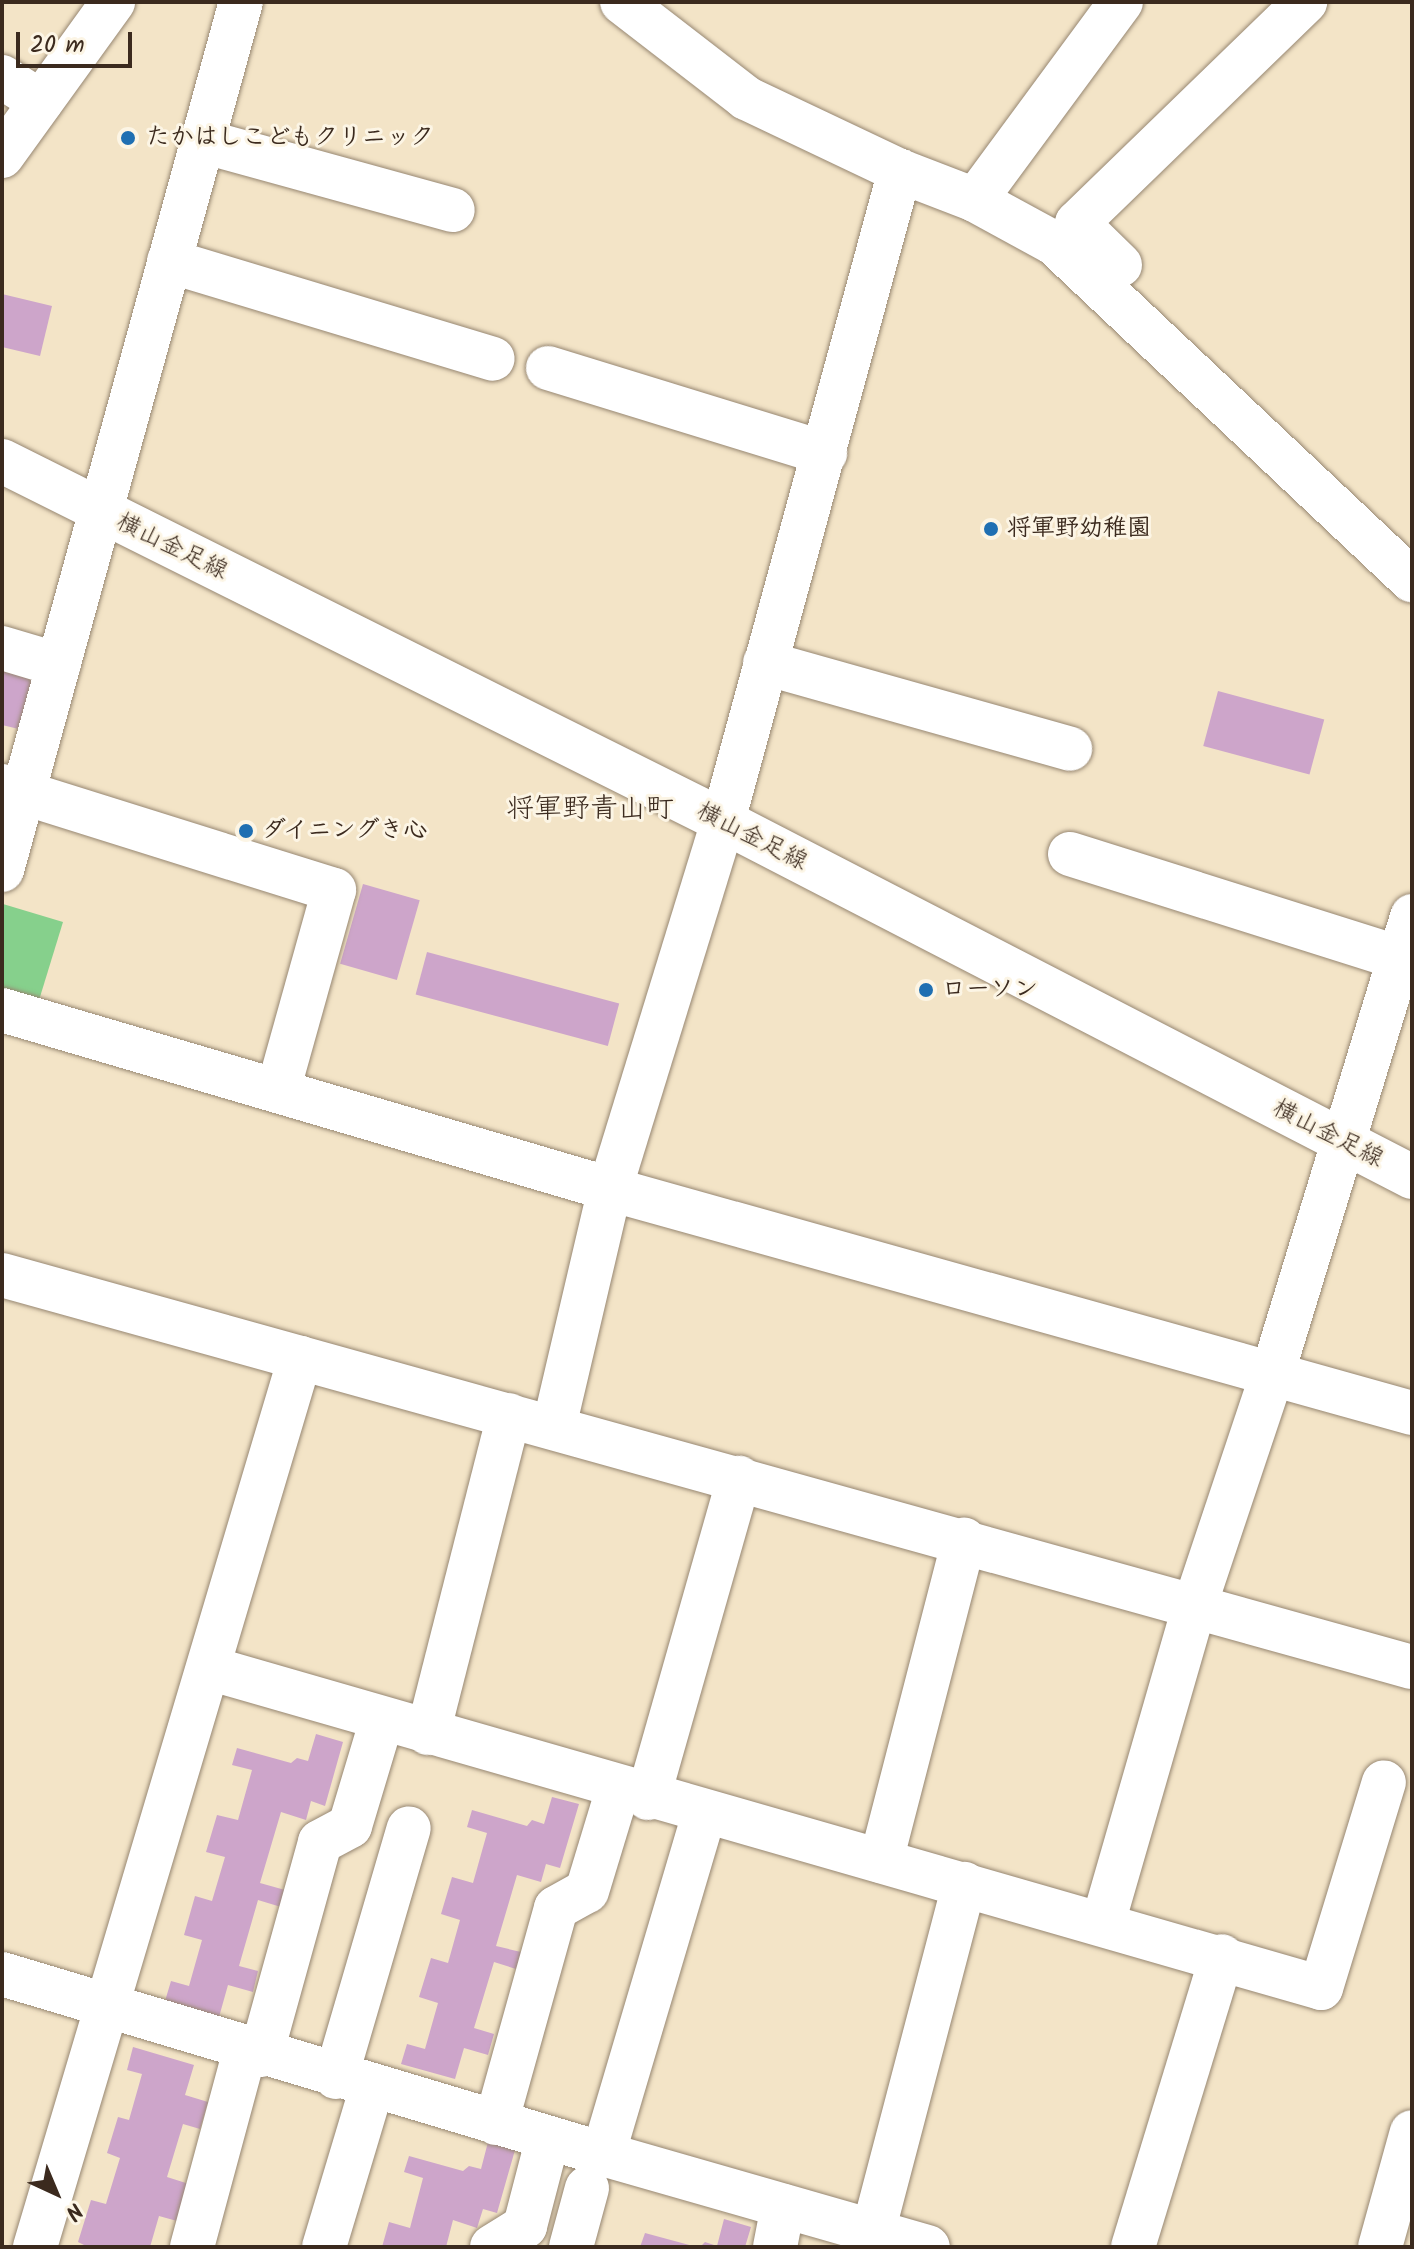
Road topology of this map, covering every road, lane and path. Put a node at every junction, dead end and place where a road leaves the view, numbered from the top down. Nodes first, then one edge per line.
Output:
1 (113, 2) edge
2 (241, 2) edge
3 (1121, 2) edge
4 (1305, 2) edge
5 (649, 10) edge
6 (2, 77) edge
7 (41, 102) junction
8 (202, 141) junction
9 (2, 156) edge
10 (900, 171) junction
11 (975, 200) junction
12 (453, 210) dead end
13 (169, 261) junction
14 (493, 359) dead end
15 (548, 368) dead end
16 (825, 453) junction
17 (2, 461) edge
18 (102, 512) junction
19 (1412, 543) edge
20 (1412, 580) edge
21 (2, 648) edge
22 (765, 663) junction
23 (59, 665) junction
24 (1070, 749) dead end
25 (13, 789) edge
26 (723, 821) junction
27 (1070, 854) dead end
28 (2, 870) edge
29 (1412, 916) edge
30 (1406, 960) edge
31 (2, 1010) edge
32 (278, 1090) junction
33 (1345, 1143) junction
34 (1412, 1177) edge
35 (610, 1189) junction
36 (2, 1275) edge
37 (300, 1358) junction
38 (1272, 1375) junction
39 (1412, 1413) edge
40 (509, 1415) junction
41 (554, 1427) junction
42 (739, 1478) junction
43 (964, 1540) junction
44 (1195, 1605) junction
45 (1412, 1667) edge
46 (209, 1668) junction
47 (382, 1719) junction
48 (428, 1733) junction
49 (1384, 1782) dead end
50 (633, 1793) junction
51 (704, 1814) junction
52 (409, 1828) dead end
53 (881, 1861) junction
54 (964, 1884) junction
55 (1103, 1923) junction
56 (1222, 1956) junction
57 (2, 1974) edge
58 (104, 2006) junction
59 (253, 2053) junction
60 (354, 2082) junction
61 (496, 2123) junction
62 (548, 2138) junction
63 (1411, 2141) edge
64 (595, 2171) junction
65 (779, 2226) edge
66 (873, 2232) junction
67 (924, 2246) edge
68 (35, 2247) edge
69 (192, 2247) edge
70 (324, 2247) edge
71 (492, 2247) edge
72 (571, 2247) edge
73 (1133, 2247) edge
74 (1380, 2247) edge

1 - 7 street
2 - 8 street
3 - 11 street
4 - 19 street
5 - 10 street
6 - 7 street
7 - 9 street
8 - 12 street
8 - 13 street
10 - 11 street
10 - 16 street
11 - 20 street
13 - 14 street
13 - 18 street
15 - 16 street
16 - 22 street
17 - 18 street, 横山金足線
18 - 23 street
18 - 26 street, 横山金足線
21 - 23 street
22 - 24 street
22 - 26 street
23 - 25 street
25 - 28 street
25 - 32 street
26 - 33 street, 横山金足線
26 - 35 street
27 - 30 street
29 - 30 street
30 - 33 street
31 - 32 street
32 - 35 street
33 - 34 street, 横山金足線
33 - 38 street
35 - 38 street
35 - 41 street
36 - 37 street
37 - 40 street
37 - 46 street
38 - 39 street
38 - 44 street
40 - 41 street
40 - 48 street
41 - 42 street
42 - 43 street
42 - 50 street
43 - 44 street
43 - 53 street
44 - 45 street
44 - 55 street
46 - 47 street
46 - 58 street
47 - 48 street
47 - 59 street
48 - 50 street
49 - 56 street
50 - 51 street
50 - 61 street
51 - 53 street
51 - 64 street
52 - 60 street
53 - 54 street
54 - 55 street
54 - 66 street
55 - 56 street
56 - 73 street
57 - 58 street
58 - 59 street
58 - 68 street
59 - 60 street
59 - 69 street
60 - 61 street
60 - 70 street
61 - 62 street
62 - 64 street
62 - 71 street
63 - 74 street
64 - 65 street
64 - 72 street
65 - 66 street
66 - 67 street

